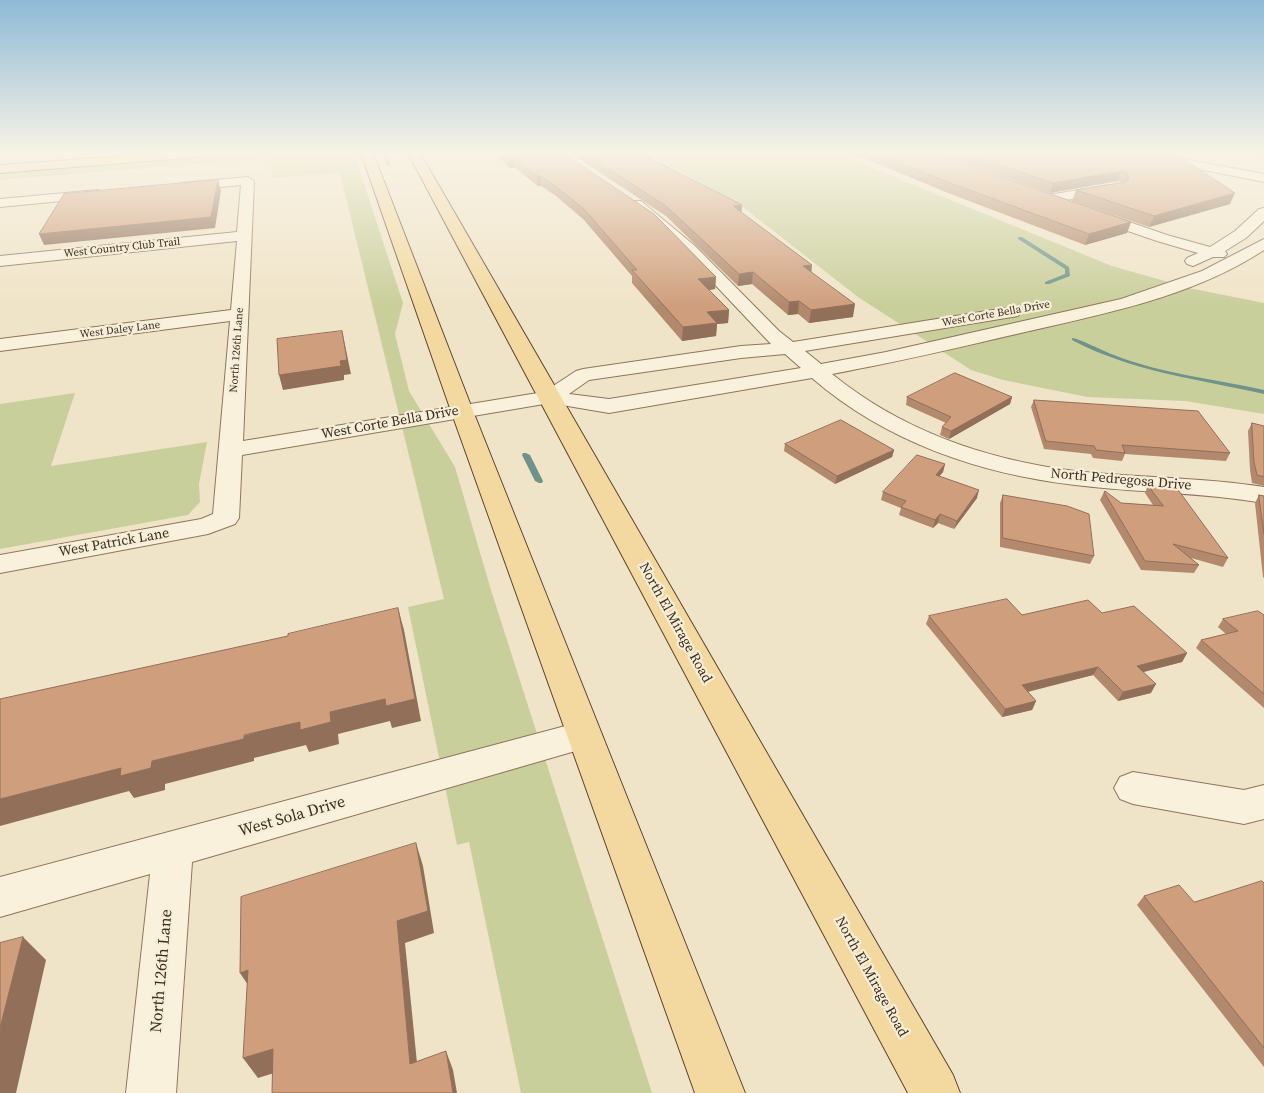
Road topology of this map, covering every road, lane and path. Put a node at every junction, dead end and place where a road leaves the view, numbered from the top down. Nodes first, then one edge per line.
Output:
1 (246, 204) edge
2 (386, 204) edge
3 (442, 204) edge
4 (636, 204) edge
5 (1062, 204) edge
6 (1264, 212) edge
7 (244, 236) junction
8 (1264, 243) edge
9 (1225, 255) junction
10 (0, 261) edge
11 (1259, 263) dead end
12 (1180, 267) dead end
13 (1113, 289) dead end
14 (239, 314) junction
15 (0, 345) edge
16 (794, 352) junction
17 (708, 357) junction
18 (817, 372) junction
19 (734, 386) junction
20 (550, 397) junction
21 (462, 411) junction
22 (230, 450) junction
23 (1264, 495) edge
24 (226, 518) joint
25 (0, 564) edge
26 (584, 735) junction
27 (1134, 788) dead end
28 (1264, 802) edge
29 (174, 850) junction
30 (0, 897) edge
31 (151, 1093) edge
32 (720, 1093) edge
33 (935, 1093) edge

1 - 7 street, North 126th Lane
2 - 21 main road
3 - 20 main road, North El Mirage Road
4 - 16 street, North Pedregosa Drive
5 - 9 street
6 - 9 street, West Corte Bella Drive
7 - 10 street, West Country Club Trail
7 - 14 street, North 126th Lane
8 - 9 street, West Corte Bella Drive
9 - 11 street
9 - 12 street, West Corte Bella Drive
9 - 18 street, West Corte Bella Drive
13 - 16 street, West Corte Bella Drive
14 - 15 street, West Daley Lane
14 - 22 street, North 126th Lane
16 - 17 street, West Corte Bella Drive
16 - 18 street, North Pedregosa Drive
17 - 19 street
17 - 20 street, West Corte Bella Drive
18 - 19 street, West Corte Bella Drive
18 - 23 street, North Pedregosa Drive
19 - 20 street, West Corte Bella Drive
20 - 21 street, West Corte Bella Drive
20 - 33 main road, North El Mirage Road
21 - 22 street, West Corte Bella Drive
21 - 26 main road
22 - 24 street, North 126th Lane
24 - 25 street, West Patrick Lane
26 - 29 street, West Sola Drive
26 - 32 main road
27 - 28 street
29 - 30 street, West Sola Drive
29 - 31 street, North 126th Lane

